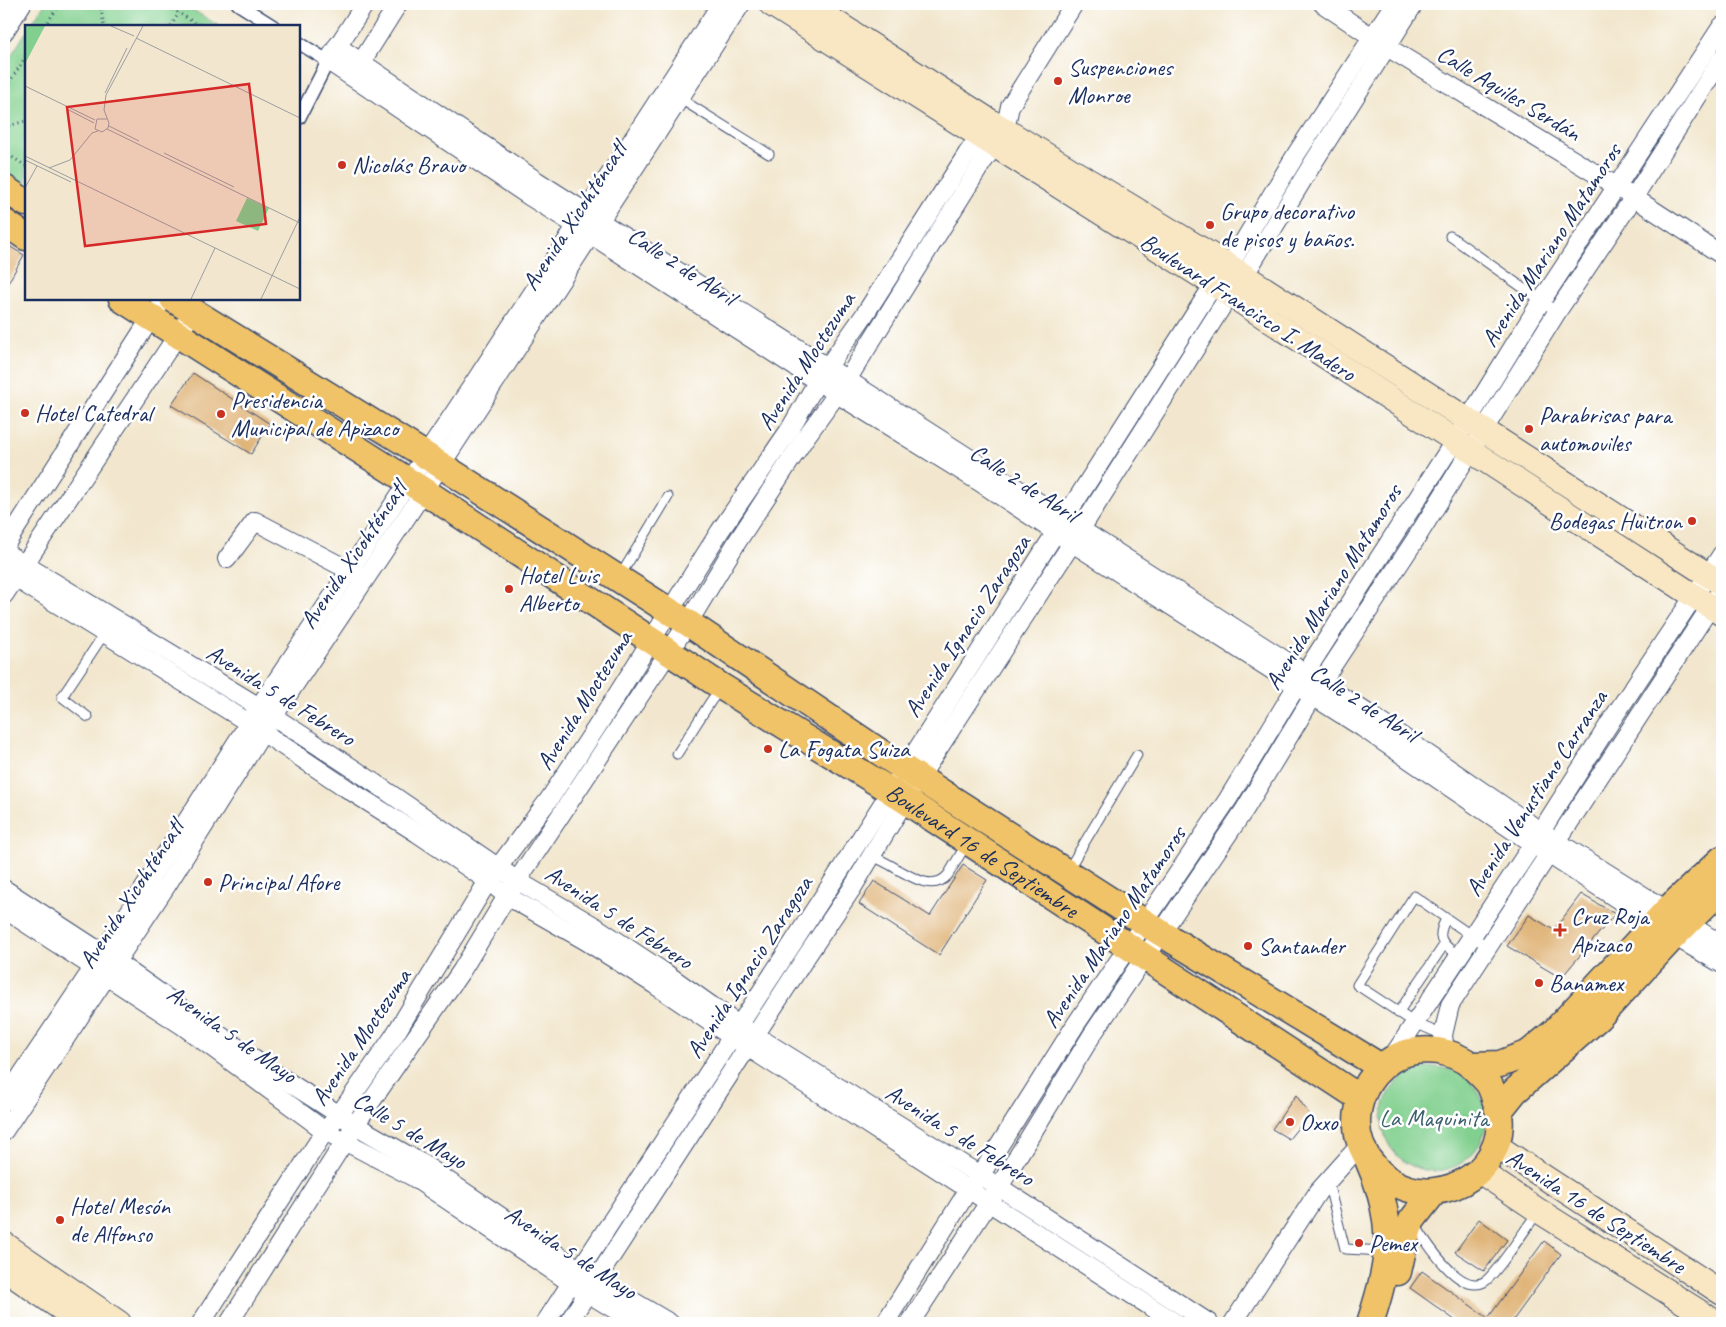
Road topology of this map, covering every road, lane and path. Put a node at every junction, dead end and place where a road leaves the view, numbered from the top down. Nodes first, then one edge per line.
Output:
1 (22, 4) edge
2 (60, 4) edge
3 (100, 4) edge
4 (164, 4) edge
5 (238, 4) edge
6 (365, 4) edge
7 (398, 4) edge
8 (721, 4) edge
9 (741, 4) edge
10 (772, 4) edge
11 (807, 4) edge
12 (1074, 4) edge
13 (1323, 4) edge
14 (1394, 4) edge
15 (1414, 4) edge
16 (179, 13) junction
17 (46, 25) edge
18 (104, 25) edge
19 (172, 25) edge
20 (198, 25) edge
21 (271, 25) edge
22 (1722, 26) edge
23 (4, 32) edge
24 (1380, 42) junction
25 (300, 44) edge
26 (337, 46) junction
27 (25, 58) edge
28 (1722, 58) edge
29 (328, 61) junction
30 (1696, 65) junction
31 (689, 68) junction
32 (356, 70) junction
33 (1712, 75) junction
34 (4, 91) edge
35 (680, 98) junction
36 (300, 116) edge
37 (25, 121) edge
38 (4, 127) edge
39 (993, 133) junction
40 (639, 144) junction
41 (4, 152) edge
42 (1297, 153) junction
43 (769, 154) dead end
44 (483, 155) junction
45 (1313, 163) junction
46 (25, 165) edge
47 (537, 181) junction
48 (1616, 186) junction
49 (4, 188) edge
50 (528, 196) junction
51 (1634, 197) junction
52 (25, 202) edge
53 (926, 217) junction
54 (4, 222) edge
55 (588, 223) junction
56 (943, 227) junction
57 (25, 236) edge
58 (1450, 236) dead end
59 (1722, 255) edge
60 (1236, 271) junction
61 (678, 281) junction
62 (1222, 290) junction
63 (126, 300) edge
64 (1542, 300) junction
65 (190, 303) edge
66 (157, 308) edge
67 (1557, 312) junction
68 (866, 314) junction
69 (755, 320) junction
70 (881, 325) junction
71 (178, 335) junction
72 (744, 335) junction
73 (828, 368) junction
74 (847, 380) junction
75 (817, 382) junction
76 (837, 394) junction
77 (1125, 424) junction
78 (1476, 425) junction
79 (790, 429) junction
80 (915, 432) junction
81 (1142, 432) junction
82 (805, 438) junction
83 (1462, 445) junction
84 (433, 460) junction
85 (416, 485) junction
86 (668, 497) dead end
87 (1060, 525) junction
88 (1400, 525) junction
89 (720, 531) junction
90 (1076, 536) junction
91 (1417, 536) junction
92 (737, 542) junction
93 (4, 547) edge
94 (4, 552) edge
95 (1722, 554) edge
96 (227, 558) dead end
97 (14, 571) edge
98 (358, 574) junction
99 (618, 578) junction
100 (1713, 594) edge
101 (4, 595) edge
102 (1355, 597) junction
103 (1370, 608) junction
104 (678, 617) junction
105 (110, 626) junction
106 (299, 646) junction
107 (660, 646) junction
108 (313, 657) junction
109 (184, 662) junction
110 (173, 676) junction
111 (1301, 681) junction
112 (722, 687) junction
113 (1317, 690) junction
114 (259, 707) junction
115 (88, 717) dead end
116 (274, 717) junction
117 (1611, 722) junction
118 (598, 725) junction
119 (256, 727) junction
120 (1628, 731) junction
121 (614, 734) junction
122 (677, 754) dead end
123 (1137, 755) dead end
124 (357, 771) junction
125 (912, 774) junction
126 (346, 788) junction
127 (898, 796) junction
128 (1228, 799) junction
129 (558, 802) junction
130 (1245, 809) junction
131 (422, 826) junction
132 (1536, 838) junction
133 (968, 842) junction
134 (1553, 848) junction
135 (872, 856) junction
136 (1722, 859) edge
137 (1066, 872) junction
138 (493, 874) junction
139 (834, 880) junction
140 (518, 881) junction
141 (1722, 888) edge
142 (4, 889) edge
143 (851, 890) junction
144 (507, 896) junction
145 (4, 909) edge
146 (1446, 919) junction
147 (1670, 923) junction
148 (1153, 928) junction
149 (591, 934) junction
150 (1471, 936) junction
151 (1722, 944) edge
152 (1444, 945) junction
153 (791, 946) junction
154 (1488, 947) junction
155 (1137, 952) junction
156 (1458, 956) junction
157 (443, 957) junction
158 (806, 957) junction
159 (105, 964) junction
160 (1722, 964) edge
161 (462, 970) junction
162 (1398, 1013) junction
163 (1415, 1023) junction
164 (1076, 1024) junction
165 (736, 1032) junction
166 (1092, 1034) junction
167 (394, 1036) junction
168 (752, 1041) junction
169 (1444, 1043) junction
170 (52, 1044) junction
171 (410, 1045) junction
172 (1386, 1064) junction
173 (1472, 1065) junction
174 (264, 1075) junction
175 (1360, 1098) junction
176 (4, 1101) edge
177 (1499, 1110) junction
178 (339, 1115) junction
179 (355, 1125) junction
180 (5, 1126) edge
181 (326, 1131) junction
182 (345, 1142) junction
183 (1495, 1145) junction
184 (1365, 1152) junction
185 (418, 1171) junction
186 (1479, 1171) junction
187 (1328, 1182) junction
188 (974, 1183) junction
189 (999, 1187) junction
190 (1434, 1192) junction
191 (988, 1202) junction
192 (1539, 1211) junction
193 (1412, 1220) junction
194 (256, 1239) junction
195 (4, 1244) edge
196 (278, 1248) junction
197 (1395, 1252) junction
198 (1109, 1258) junction
199 (4, 1269) edge
200 (1099, 1273) junction
201 (576, 1276) junction
202 (592, 1286) junction
203 (1722, 1293) edge
204 (898, 1302) junction
205 (913, 1318) edge
206 (667, 1322) edge
207 (1720, 1322) edge
208 (82, 1323) edge
209 (119, 1323) edge
210 (201, 1323) edge
211 (229, 1323) edge
212 (545, 1323) edge
213 (568, 1323) edge
214 (637, 1323) edge
215 (885, 1323) edge
216 (1176, 1323) edge
217 (1209, 1323) edge
218 (1233, 1323) edge
219 (1370, 1323) edge
220 (1385, 1323) edge

1 - 23 street
2 - 17 path
3 - 18 path
4 - 16 path
5 - 21 street
6 - 26 street
7 - 32 street
8 - 31 street, Avenida Xicohténcatl
9 - 31 street, Avenida Xicohténcatl
10 - 39 main road, Boulevard Francisco I. Madero
11 - 39 main road, Boulevard Francisco I. Madero
12 - 39 street, Avenida Moctezuma
13 - 24 street, Calle Aquiles Serdán
14 - 24 street, Avenida Ignacio Zaragoza
15 - 24 street, Avenida Ignacio Zaragoza
16 - 19 path
16 - 20 path
22 - 30 street, Avenida Mariano Matamoros
24 - 42 street, Avenida Ignacio Zaragoza
24 - 45 street, Avenida Ignacio Zaragoza
24 - 48 street, Calle Aquiles Serdán
25 - 29 street, Calle 2 de Abril
26 - 29 street
26 - 32 street, Calle 2 de Abril
27 - 34 path
28 - 33 street, Avenida Mariano Matamoros
29 - 32 street, Calle 2 de Abril
29 - 36 street
30 - 33 street
30 - 48 street, Avenida Mariano Matamoros
31 - 35 street, Avenida Xicohténcatl
31 - 40 street, Avenida Xicohténcatl
32 - 44 street, Calle 2 de Abril
33 - 51 street, Avenida Mariano Matamoros
35 - 40 street, Avenida Xicohténcatl
35 - 43 lane
37 - 38 path
39 - 53 street, Avenida Moctezuma
39 - 56 street, Avenida Moctezuma
39 - 60 main road, Boulevard Francisco I. Madero
39 - 62 main road, Boulevard Francisco I. Madero
40 - 55 street, Avenida Xicohténcatl
41 - 46 path
42 - 45 street
42 - 60 street, Avenida Ignacio Zaragoza
44 - 47 street, Calle 2 de Abril
44 - 50 street, Calle 2 de Abril
45 - 60 street, Avenida Ignacio Zaragoza
47 - 50 street
47 - 55 street, Calle 2 de Abril
48 - 51 street, Calle Aquiles Serdán
48 - 64 street, Avenida Mariano Matamoros
49 - 52 main road
50 - 55 street, Calle 2 de Abril
51 - 59 street, Calle Aquiles Serdán
51 - 67 street, Avenida Mariano Matamoros
53 - 56 street
53 - 68 street, Avenida Moctezuma
54 - 57 main road
55 - 61 street, Calle 2 de Abril
55 - 84 street, Avenida Xicohténcatl
56 - 70 street, Avenida Moctezuma
58 - 64 lane
60 - 62 street, Avenida Ignacio Zaragoza
60 - 78 main road, Boulevard Francisco I. Madero
61 - 69 street, Calle 2 de Abril
61 - 72 street, Calle 2 de Abril
62 - 77 street, Avenida Ignacio Zaragoza
62 - 81 street, Avenida Ignacio Zaragoza
62 - 83 main road, Boulevard Francisco I. Madero
63 - 66 main road, Boulevard 16 de Septiembre
64 - 67 lane
64 - 78 street, Avenida Mariano Matamoros
65 - 71 street
65 - 84 main road, Boulevard 16 de Septiembre
66 - 71 main road, Boulevard 16 de Septiembre
66 - 93 street
67 - 78 street, Avenida Mariano Matamoros
68 - 70 street
68 - 73 street, Avenida Moctezuma
69 - 72 street
69 - 73 street, Calle 2 de Abril
70 - 74 street, Avenida Moctezuma
71 - 85 main road, Boulevard 16 de Septiembre
71 - 97 street
72 - 75 street, Calle 2 de Abril
73 - 74 street, Calle 2 de Abril
73 - 75 street, Avenida Moctezuma
74 - 76 street, Avenida Moctezuma
74 - 80 street, Calle 2 de Abril
75 - 76 street, Calle 2 de Abril
75 - 79 street, Avenida Moctezuma
76 - 80 street, Calle 2 de Abril
76 - 82 street, Avenida Moctezuma
77 - 81 street
77 - 87 street, Avenida Ignacio Zaragoza
78 - 83 street, Avenida Mariano Matamoros
78 - 100 main road, Boulevard Francisco I. Madero
79 - 82 street
79 - 89 street, Avenida Moctezuma
80 - 87 street, Calle 2 de Abril
81 - 90 street, Avenida Ignacio Zaragoza
82 - 92 street, Avenida Moctezuma
83 - 88 street, Avenida Mariano Matamoros
83 - 91 street, Avenida Mariano Matamoros
83 - 100 main road, Boulevard Francisco I. Madero
84 - 85 street, Avenida Xicohténcatl
84 - 99 main road, Boulevard 16 de Septiembre
85 - 98 street, Avenida Xicohténcatl
85 - 107 main road, Boulevard 16 de Septiembre
86 - 99 lane
87 - 90 street, Calle 2 de Abril
87 - 125 street, Avenida Ignacio Zaragoza
88 - 91 street
88 - 102 street, Avenida Mariano Matamoros
89 - 92 street
89 - 104 street, Avenida Moctezuma
90 - 111 street, Calle 2 de Abril
90 - 125 street, Avenida Ignacio Zaragoza
91 - 103 street, Avenida Mariano Matamoros
92 - 104 street, Avenida Moctezuma
94 - 97 street, Avenida 5 de Febrero
95 - 100 street, Avenida Venustiano Carranza
96 - 98 street
97 - 101 street
97 - 105 street, Avenida 5 de Febrero
98 - 106 street, Avenida Xicohténcatl
98 - 108 street, Avenida Xicohténcatl
99 - 104 main road, Boulevard 16 de Septiembre
100 - 117 street, Avenida Venustiano Carranza
100 - 120 street, Avenida Venustiano Carranza
102 - 103 street
102 - 111 street, Avenida Mariano Matamoros
103 - 113 street, Avenida Mariano Matamoros
104 - 107 street, Avenida Moctezuma
104 - 125 main road, Boulevard 16 de Septiembre
105 - 109 street, Avenida 5 de Febrero
105 - 110 street, Avenida 5 de Febrero
105 - 115 lane
106 - 108 street
106 - 114 street, Avenida Xicohténcatl
107 - 112 main road, Boulevard 16 de Septiembre
107 - 118 street, Avenida Moctezuma
107 - 121 street, Avenida Moctezuma
108 - 116 street, Avenida Xicohténcatl
109 - 110 street
109 - 114 street, Avenida 5 de Febrero
110 - 119 street, Avenida 5 de Febrero
111 - 113 street, Calle 2 de Abril
111 - 128 street, Avenida Mariano Matamoros
112 - 122 lane
112 - 127 main road, Boulevard 16 de Septiembre
113 - 130 street, Avenida Mariano Matamoros
113 - 132 street, Calle 2 de Abril
114 - 116 street, Avenida 5 de Febrero
114 - 119 street, Avenida Xicohténcatl
116 - 119 street, Avenida Xicohténcatl
116 - 124 street, Avenida 5 de Febrero
117 - 120 street
117 - 132 street, Avenida Venustiano Carranza
118 - 121 street
118 - 129 street, Avenida Moctezuma
119 - 126 street, Avenida 5 de Febrero
119 - 159 street, Avenida Xicohténcatl
120 - 134 street, Avenida Venustiano Carranza
121 - 129 street, Avenida Moctezuma
123 - 137 lane
124 - 126 street
124 - 131 street, Avenida 5 de Febrero
125 - 127 street, Avenida Ignacio Zaragoza
125 - 137 main road, Boulevard 16 de Septiembre
126 - 131 street, Avenida 5 de Febrero
127 - 133 main road, Boulevard 16 de Septiembre
127 - 135 street, Avenida Ignacio Zaragoza
127 - 139 street, Avenida Ignacio Zaragoza
128 - 130 street
128 - 148 street, Avenida Mariano Matamoros
129 - 138 street, Avenida Moctezuma
129 - 140 street, Avenida Moctezuma
130 - 148 street, Avenida Mariano Matamoros
131 - 138 street, Avenida 5 de Febrero
132 - 134 street, Calle 2 de Abril
132 - 150 street, Avenida Venustiano Carranza
133 - 135 lane
133 - 155 main road, Boulevard 16 de Septiembre
134 - 147 street, Calle 2 de Abril
134 - 154 street, Avenida Venustiano Carranza
135 - 143 street, Avenida Ignacio Zaragoza
136 - 147 main road
137 - 148 main road, Boulevard 16 de Septiembre
138 - 140 street, Avenida 5 de Febrero
138 - 144 street, Avenida 5 de Febrero
138 - 157 street, Avenida Moctezuma
139 - 143 street
139 - 153 street, Avenida Ignacio Zaragoza
140 - 144 street, Avenida Moctezuma
140 - 149 street, Avenida 5 de Febrero
141 - 147 main road
142 - 159 street, Calle 5 de Mayo
143 - 158 street, Avenida Ignacio Zaragoza
144 - 149 street, Avenida 5 de Febrero
144 - 161 street, Avenida Moctezuma
145 - 159 street
146 - 150 lane
146 - 152 lane
146 - 162 lane
147 - 151 street, Calle 2 de Abril
147 - 160 street, Calle 2 de Abril
147 - 173 main road
147 - 177 main road
148 - 155 street, Avenida Mariano Matamoros
148 - 172 main road, Boulevard 16 de Septiembre
149 - 165 street, Avenida 5 de Febrero
150 - 154 lane
150 - 156 street, Avenida Venustiano Carranza
152 - 156 lane
152 - 162 lane
153 - 158 street
153 - 165 street, Avenida Ignacio Zaragoza
154 - 169 street, Avenida Venustiano Carranza
155 - 164 street, Avenida Mariano Matamoros
155 - 166 street, Avenida Mariano Matamoros
155 - 175 main road, Boulevard 16 de Septiembre
156 - 163 street, Avenida Venustiano Carranza
157 - 161 street
157 - 167 street, Avenida Moctezuma
158 - 168 street, Avenida Ignacio Zaragoza
159 - 170 street, Avenida Xicohténcatl
159 - 174 street, Calle 5 de Mayo
161 - 171 street, Avenida Moctezuma
162 - 163 lane
163 - 169 lane
163 - 172 street, Avenida Venustiano Carranza
164 - 166 street
164 - 188 street, Avenida Mariano Matamoros
165 - 168 street, Avenida 5 de Febrero
165 - 201 street, Avenida Ignacio Zaragoza
166 - 189 street, Avenida Mariano Matamoros
167 - 171 street
167 - 178 street, Avenida Moctezuma
168 - 188 street, Avenida 5 de Febrero
168 - 202 street, Avenida Ignacio Zaragoza
169 - 172 main road
169 - 173 main road
170 - 176 street, Avenida Xicohténcatl
170 - 180 street, Avenida Xicohténcatl
171 - 179 street, Avenida Moctezuma
172 - 175 main road
173 - 177 main road
174 - 178 street, Calle 5 de Mayo
174 - 181 street, Avenida 5 de Mayo
175 - 184 main road
177 - 183 main road
178 - 179 street, Calle 5 de Mayo
178 - 181 street, Avenida Moctezuma
179 - 182 street, Avenida Moctezuma
179 - 185 street, Calle 5 de Mayo
181 - 182 street, Avenida 5 de Mayo
181 - 194 street, Avenida Moctezuma
182 - 185 street, Avenida 5 de Mayo
182 - 196 street, Avenida Moctezuma
183 - 186 main road
183 - 203 main road, Avenida 16 de Septiembre
184 - 187 street
184 - 190 main road
184 - 197 main road
185 - 201 street, Calle 5 de Mayo
186 - 190 main road
186 - 192 main road, Avenida 16 de Septiembre
187 - 197 lane
187 - 218 street
188 - 189 street, Avenida 5 de Febrero
188 - 191 street, Avenida 5 de Febrero
188 - 204 street, Avenida Mariano Matamoros
189 - 191 street, Avenida Mariano Matamoros
189 - 198 street, Avenida 5 de Febrero
190 - 193 main road
191 - 200 street, Avenida 5 de Febrero
191 - 205 street, Avenida Mariano Matamoros
192 - 193 lane
192 - 207 main road, Avenida 16 de Septiembre
193 - 197 main road
194 - 196 street
194 - 210 street, Avenida Moctezuma
195 - 209 main road
196 - 211 street, Avenida Moctezuma
197 - 219 main road
197 - 220 main road
198 - 200 street
198 - 217 street, Avenida 5 de Febrero
199 - 208 main road
200 - 216 street, Avenida 5 de Febrero
201 - 202 street, Calle 5 de Mayo
201 - 212 street, Avenida Ignacio Zaragoza
202 - 206 street, Calle 5 de Mayo
202 - 213 street, Avenida Ignacio Zaragoza
202 - 214 street, Avenida 5 de Mayo
204 - 205 street
204 - 215 street, Avenida Mariano Matamoros

